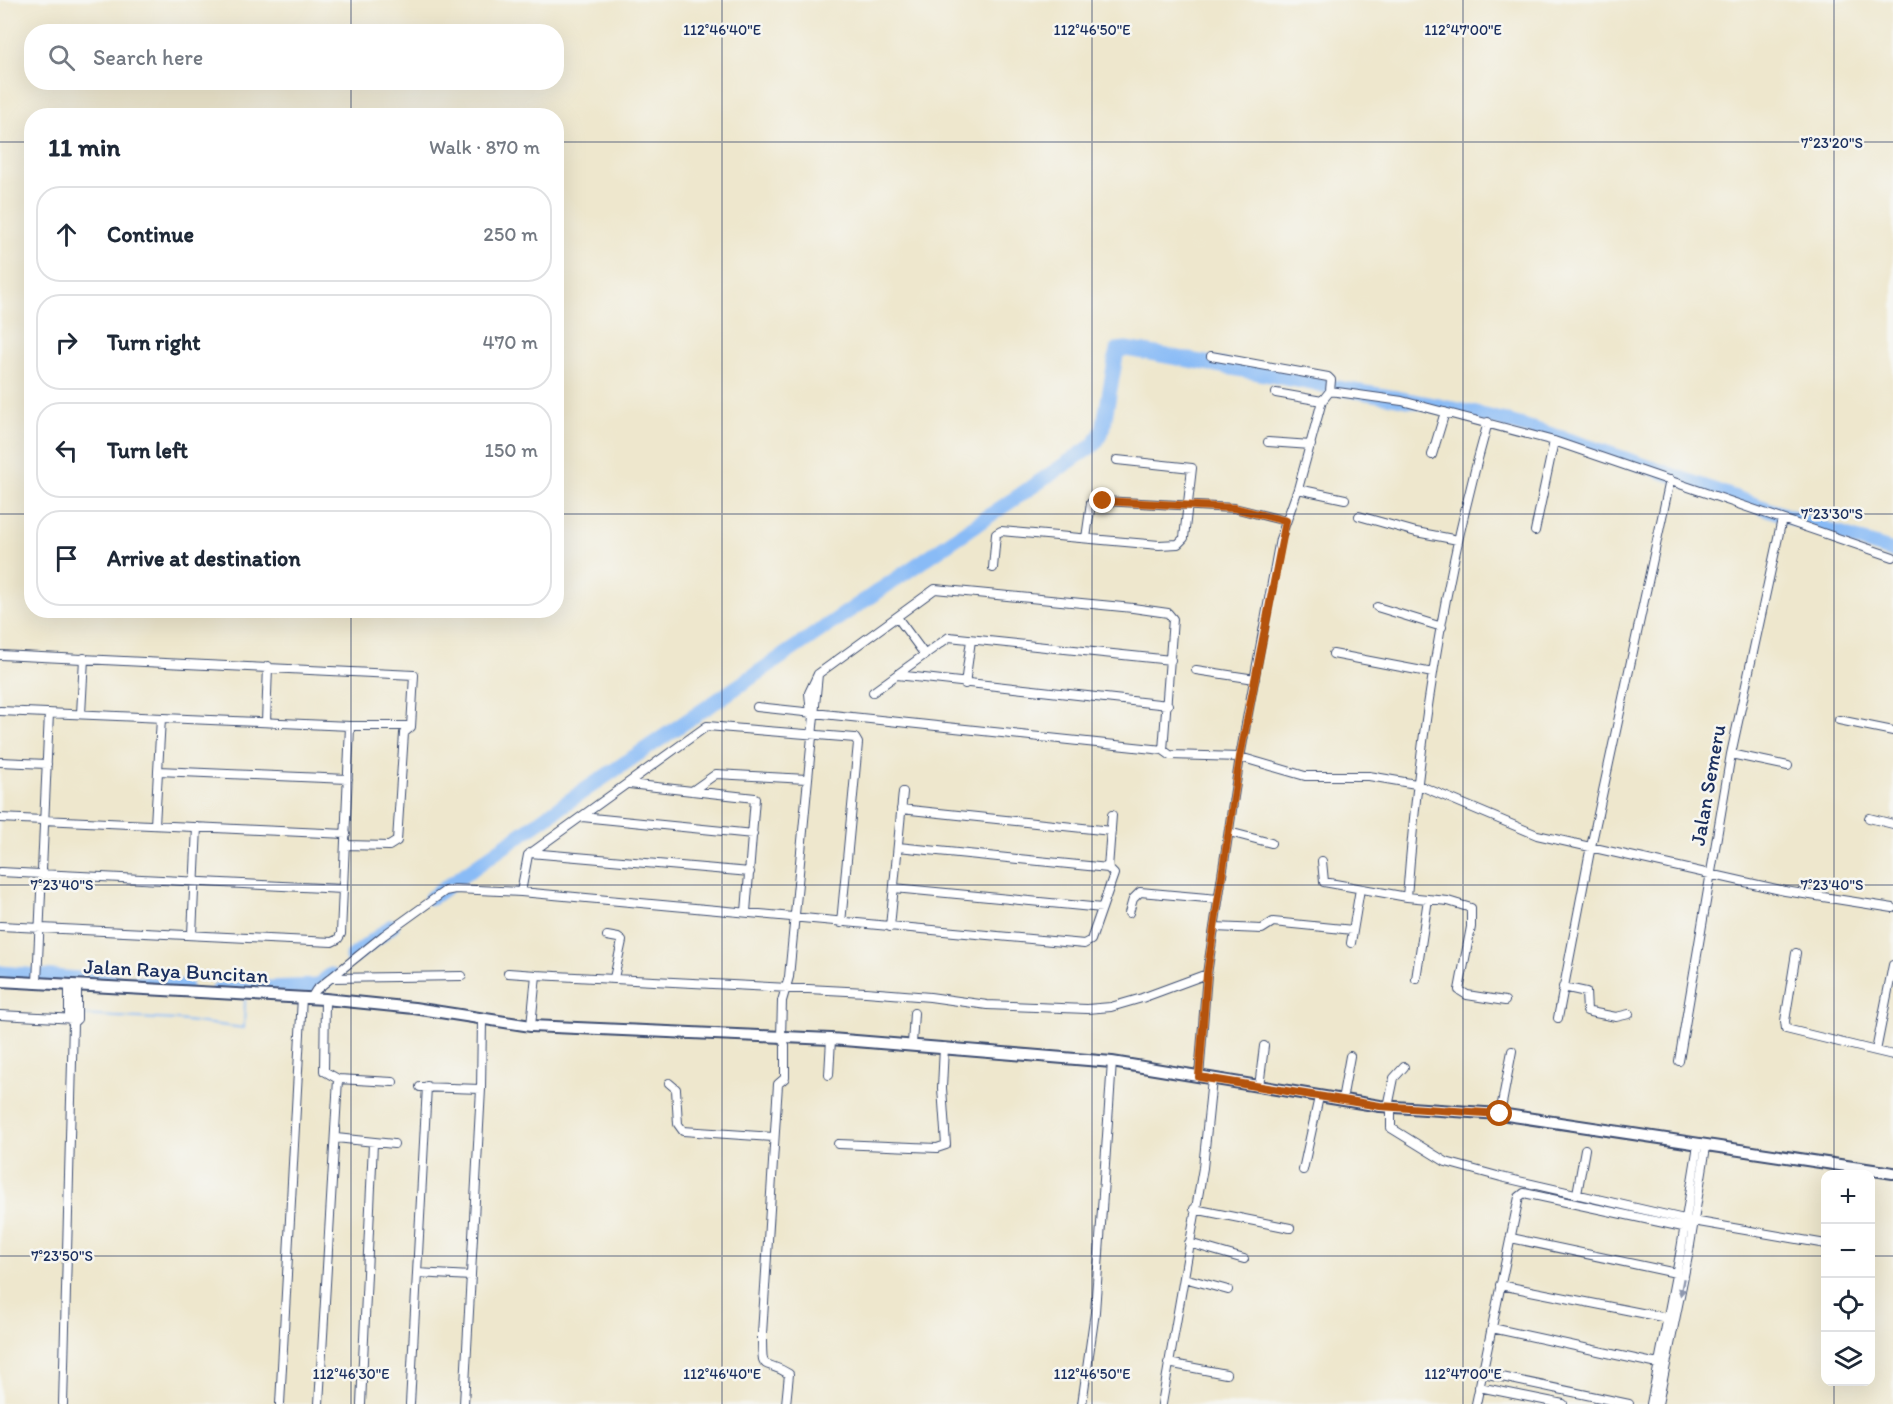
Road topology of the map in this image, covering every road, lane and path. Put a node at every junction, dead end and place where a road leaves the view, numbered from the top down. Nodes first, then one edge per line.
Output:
1 (1211, 356) dead end
2 (1330, 386) junction
3 (1276, 393) dead end
4 (1322, 401) junction
5 (1445, 412) junction
6 (1488, 422) junction
7 (1554, 441) junction
8 (1268, 442) dead end
9 (1311, 445) junction
10 (1432, 455) dead end
11 (1117, 460) dead end
12 (1670, 480) junction
13 (1298, 489) junction
14 (1345, 499) dead end
15 (1186, 507) junction
16 (1359, 516) dead end
17 (1782, 519) junction
18 (1286, 521) junction
19 (1535, 531) dead end
20 (1086, 538) junction
21 (1458, 540) junction
22 (1893, 557) edge
23 (993, 568) dead end
24 (1377, 607) dead end
25 (897, 617) junction
26 (1442, 627) junction
27 (970, 640) junction
28 (1333, 654) dead end
29 (0, 655) edge
30 (926, 655) junction
31 (84, 658) junction
32 (1171, 660) junction
33 (268, 666) junction
34 (1196, 670) dead end
35 (1433, 674) junction
36 (897, 675) junction
37 (1255, 679) junction
38 (965, 684) junction
39 (873, 692) dead end
40 (1168, 705) junction
41 (756, 707) dead end
42 (0, 711) edge
43 (49, 713) junction
44 (81, 714) junction
45 (161, 718) junction
46 (1839, 720) dead end
47 (812, 721) junction
48 (266, 722) junction
49 (351, 726) junction
50 (411, 726) junction
51 (1893, 731) edge
52 (1163, 750) junction
53 (1731, 754) junction
54 (0, 762) edge
55 (1239, 762) junction
56 (47, 764) junction
57 (1788, 766) dead end
58 (158, 771) junction
59 (348, 779) junction
60 (807, 779) junction
61 (629, 784) junction
62 (1415, 789) junction
63 (692, 791) junction
64 (903, 792) dead end
65 (901, 809) junction
66 (1112, 815) dead end
67 (582, 817) junction
68 (0, 818) edge
69 (1869, 818) dead end
70 (45, 820) junction
71 (1893, 824) edge
72 (155, 825) junction
73 (197, 827) junction
74 (1111, 831) junction
75 (1229, 832) junction
76 (346, 834) junction
77 (753, 834) junction
78 (1271, 843) dead end
79 (345, 845) junction
80 (898, 847) junction
81 (1590, 852) junction
82 (530, 853) junction
83 (1322, 861) dead end
84 (1108, 868) junction
85 (0, 872) edge
86 (750, 872) junction
87 (42, 873) junction
88 (1709, 879) junction
89 (194, 881) junction
90 (894, 888) junction
91 (343, 889) junction
92 (1360, 889) junction
93 (521, 892) junction
94 (1407, 897) junction
95 (1218, 899) junction
96 (1428, 899) junction
97 (1102, 908) junction
98 (1893, 908) edge
99 (746, 912) junction
100 (1129, 913) dead end
101 (795, 917) junction
102 (841, 923) junction
103 (0, 927) edge
104 (890, 927) junction
105 (1214, 927) junction
106 (39, 929) junction
107 (1353, 930) junction
108 (192, 934) junction
109 (607, 936) dead end
110 (1351, 943) dead end
111 (1796, 953) dead end
112 (1893, 965) edge
113 (508, 973) dead end
114 (536, 975) junction
115 (462, 976) dead end
116 (331, 978) junction
117 (614, 978) junction
118 (1207, 978) junction
119 (1416, 979) dead end
120 (37, 980) junction
121 (0, 981) edge
122 (73, 985) junction
123 (1563, 987) junction
124 (784, 988) junction
125 (304, 1000) junction
126 (1505, 1001) dead end
127 (325, 1003) junction
128 (915, 1013) dead end
129 (1629, 1014) dead end
130 (0, 1015) edge
131 (73, 1016) junction
132 (1558, 1018) dead end
133 (482, 1023) junction
134 (531, 1026) junction
135 (781, 1037) junction
136 (912, 1044) junction
137 (831, 1045) junction
138 (1264, 1046) dead end
139 (944, 1047) junction
140 (1512, 1051) dead end
141 (1876, 1051) junction
142 (1893, 1055) edge
143 (1350, 1056) dead end
144 (1679, 1060) dead end
145 (1113, 1062) junction
146 (1404, 1067) dead end
147 (829, 1075) dead end
148 (1199, 1077) junction
149 (338, 1079) junction
150 (1212, 1079) junction
151 (393, 1082) dead end
152 (669, 1083) dead end
153 (1259, 1087) junction
154 (481, 1089) junction
155 (1319, 1097) junction
156 (1342, 1100) junction
157 (1390, 1107) junction
158 (1500, 1114) junction
159 (773, 1137) junction
160 (336, 1138) junction
161 (373, 1143) junction
162 (394, 1144) dead end
163 (837, 1144) dead end
164 (1702, 1146) junction
165 (1585, 1149) dead end
166 (1303, 1170) dead end
167 (1893, 1173) edge
168 (1577, 1194) junction
169 (1194, 1209) junction
170 (1689, 1224) junction
171 (1290, 1228) dead end
172 (1511, 1238) junction
173 (1189, 1243) junction
174 (1821, 1243) edge
175 (1244, 1259) dead end
176 (417, 1273) junction
177 (1676, 1273) junction
178 (471, 1276) junction
179 (1184, 1278) junction
180 (1500, 1285) junction
181 (1228, 1290) dead end
182 (1672, 1319) junction
183 (1492, 1328) junction
184 (1168, 1363) junction
185 (1659, 1364) junction
186 (1483, 1373) junction
187 (1226, 1374) dead end
188 (1479, 1387) junction
189 (1566, 1390) junction
190 (63, 1404) edge
191 (280, 1404) edge
192 (319, 1404) edge
193 (361, 1404) edge
194 (410, 1404) edge
195 (464, 1404) edge
196 (786, 1404) edge
197 (1082, 1404) edge
198 (1162, 1404) edge
199 (1476, 1404) edge
200 (1563, 1404) edge
201 (1629, 1404) edge
202 (1651, 1404) edge
203 (1658, 1404) edge

1 - 2 street
2 - 4 street
2 - 5 street
3 - 4 street
4 - 9 street
5 - 6 street
5 - 10 street
6 - 7 street
6 - 21 street
7 - 12 street
7 - 19 street
8 - 9 street
9 - 13 street
11 - 15 street
12 - 17 street
12 - 81 street
13 - 14 street
13 - 18 street
15 - 18 street
15 - 20 street
15 - 20 street
16 - 21 street
17 - 22 street
17 - 53 street, Jalan Semeru
18 - 37 street
20 - 23 street
21 - 26 street
24 - 26 street
25 - 30 street
25 - 32 street
25 - 47 street
26 - 35 street
27 - 30 street
27 - 32 street
27 - 38 street
28 - 35 street
29 - 31 street
30 - 36 street
31 - 33 street
31 - 44 street
32 - 40 street
33 - 48 street
33 - 50 street
34 - 37 street
35 - 62 street
36 - 38 street
36 - 39 street
37 - 55 street
38 - 40 street
40 - 52 street
41 - 47 street
42 - 43 street
43 - 44 street
43 - 56 street
44 - 45 street
45 - 48 street
45 - 58 street
46 - 51 street
47 - 52 street
47 - 60 street
47 - 61 street
47 - 102 street
48 - 49 street
49 - 50 street
49 - 59 street
50 - 79 street
52 - 55 street
53 - 57 street
53 - 88 street, Jalan Semeru
54 - 56 street
55 - 62 street
55 - 75 street
56 - 70 street
58 - 59 street
58 - 72 street
59 - 76 street
60 - 63 street
60 - 101 street
61 - 63 street
61 - 67 street
62 - 81 street
62 - 94 street
63 - 77 street
64 - 65 street
65 - 74 street
65 - 80 street
66 - 74 street
67 - 77 street
67 - 82 street
68 - 70 street
69 - 71 street
70 - 72 street
70 - 87 street
72 - 73 street
73 - 76 street
73 - 89 street
74 - 84 street
75 - 78 street
75 - 95 street
76 - 79 street
77 - 86 street
79 - 91 street
80 - 84 street
80 - 90 street
81 - 88 street
81 - 123 street
82 - 86 street
82 - 93 street
83 - 92 street
84 - 97 street
85 - 87 street
86 - 99 street
87 - 89 street
87 - 106 street
88 - 98 street
88 - 144 street, Jalan Semeru
89 - 91 street
89 - 108 street
90 - 97 street
90 - 104 street
91 - 108 street
92 - 94 street
92 - 107 street
93 - 99 street
93 - 116 street
94 - 96 street
95 - 100 street
95 - 105 street
96 - 119 street
96 - 126 street
97 - 104 street
99 - 101 street
101 - 102 street
101 - 124 street
102 - 104 street
103 - 106 street
105 - 107 street
105 - 118 street
106 - 108 street
106 - 120 street
107 - 110 street
109 - 117 street
111 - 141 street
112 - 141 street
113 - 114 street
114 - 117 street
114 - 134 street
115 - 116 street
116 - 125 street
117 - 124 street
118 - 124 street
118 - 148 street
120 - 121 street, Jalan Raya Buncitan
120 - 122 street, Jalan Raya Buncitan
122 - 125 street, Jalan Raya Buncitan
122 - 131 street
123 - 129 street
123 - 132 street
124 - 135 street
125 - 127 street, Jalan Raya Buncitan
125 - 191 street
127 - 133 street, Jalan Raya Buncitan
127 - 149 street
128 - 136 street
130 - 131 street
131 - 190 street
133 - 134 street, Jalan Raya Buncitan
133 - 154 street
134 - 135 street, Jalan Raya Buncitan
135 - 137 street, Jalan Raya Buncitan
135 - 159 street
136 - 137 street, Jalan Raya Buncitan
136 - 139 street, Jalan Raya Buncitan
137 - 147 street
138 - 153 street
139 - 145 street, Jalan Raya Buncitan
139 - 163 street
140 - 158 street
141 - 142 street
143 - 156 street
145 - 148 street, Jalan Raya Buncitan
145 - 197 street
146 - 157 street
148 - 150 street, Jalan Raya Buncitan
149 - 151 street
149 - 160 street
150 - 153 street, Jalan Raya Buncitan
150 - 169 street
152 - 159 street
153 - 155 street, Jalan Raya Buncitan
154 - 176 street
154 - 178 street
155 - 156 street, Jalan Raya Buncitan
155 - 166 street
156 - 157 street, Jalan Raya Buncitan
157 - 158 street, Jalan Raya Buncitan
157 - 168 street
158 - 164 street, Jalan Raya Buncitan
159 - 196 street
160 - 161 street
160 - 192 street
161 - 162 street
161 - 193 street
164 - 167 street, Jalan Raya Buncitan
164 - 170 street
165 - 168 street
168 - 170 street
169 - 171 street
169 - 173 street
170 - 172 street
170 - 174 street
170 - 177 street
170 -> 182 street
172 - 177 street
172 - 180 street
173 - 175 street
173 - 179 street
176 - 178 street
176 - 194 street
177 - 182 street
178 - 195 street
179 - 181 street
179 - 184 street
180 - 182 street
180 - 183 street
182 - 185 street
182 - 203 street
183 - 185 street
183 - 186 street
184 - 187 street
184 - 198 street
185 - 202 street
186 - 188 street
186 - 189 street
188 - 199 street
188 - 200 street
189 - 200 street
189 - 201 street

